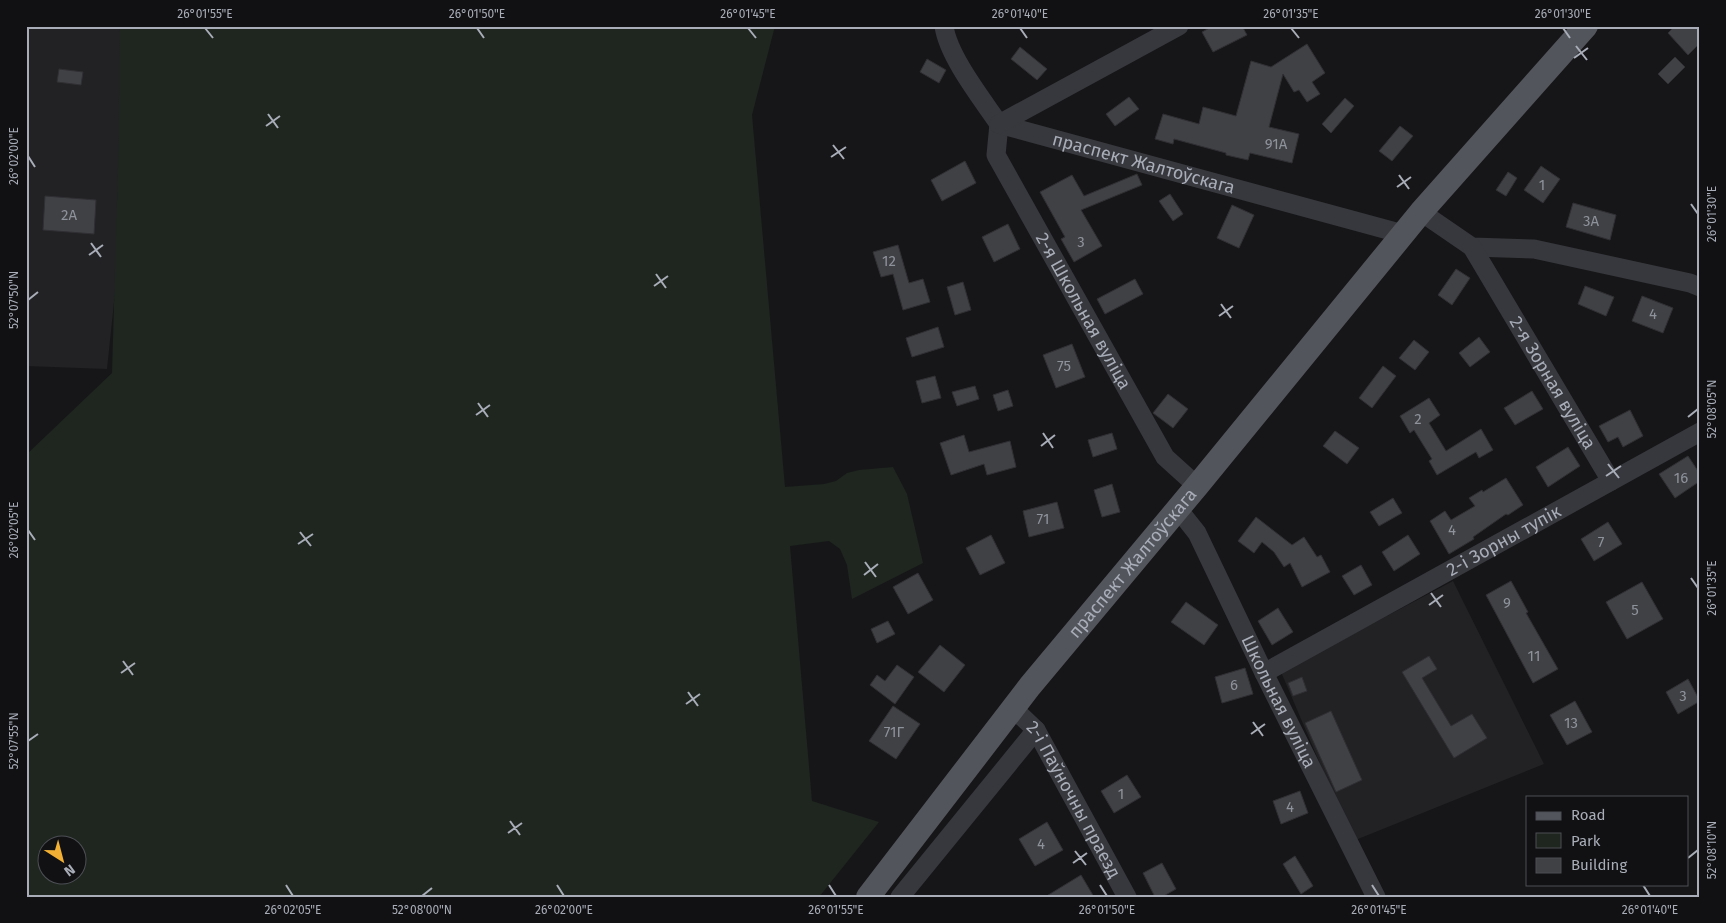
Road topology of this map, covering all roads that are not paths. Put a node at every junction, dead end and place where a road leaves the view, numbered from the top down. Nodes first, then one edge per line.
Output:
1 (944, 26) edge
2 (1179, 26) edge
3 (1586, 26) edge
4 (1000, 124) junction
5 (1421, 212) junction
6 (1402, 234) junction
7 (1472, 247) junction
8 (1700, 287) edge
9 (1700, 432) edge
10 (1611, 481) junction
11 (1197, 486) junction
12 (1178, 509) junction
13 (1264, 673) junction
14 (1013, 708) junction
15 (1036, 730) junction
16 (868, 897) edge
17 (900, 897) edge
18 (1127, 897) edge
19 (1376, 897) edge

1 - 4 street
2 - 4 street
3 - 5 main road, праспект Жалтоўскага
4 - 6 street, праспект Жалтоўскага
4 - 11 street, 2-я Школьная вуліца
5 - 6 main road, праспект Жалтоўскага
5 - 7 street, 2-я Зорная вуліца
6 - 11 main road, праспект Жалтоўскага
7 - 8 street
7 - 10 street, 2-я Зорная вуліца
9 - 10 street
10 - 13 street, 2-і Зорны тупік
11 - 12 main road, праспект Жалтоўскага
12 - 13 street, Школьная вуліца
12 - 14 main road, праспект Жалтоўскага
13 - 19 street, Школьная вуліца
14 - 15 street, 2-і Паўночны праезд
14 - 16 main road, праспект Жалтоўскага
15 - 17 street
15 - 18 street, 2-і Паўночны праезд

